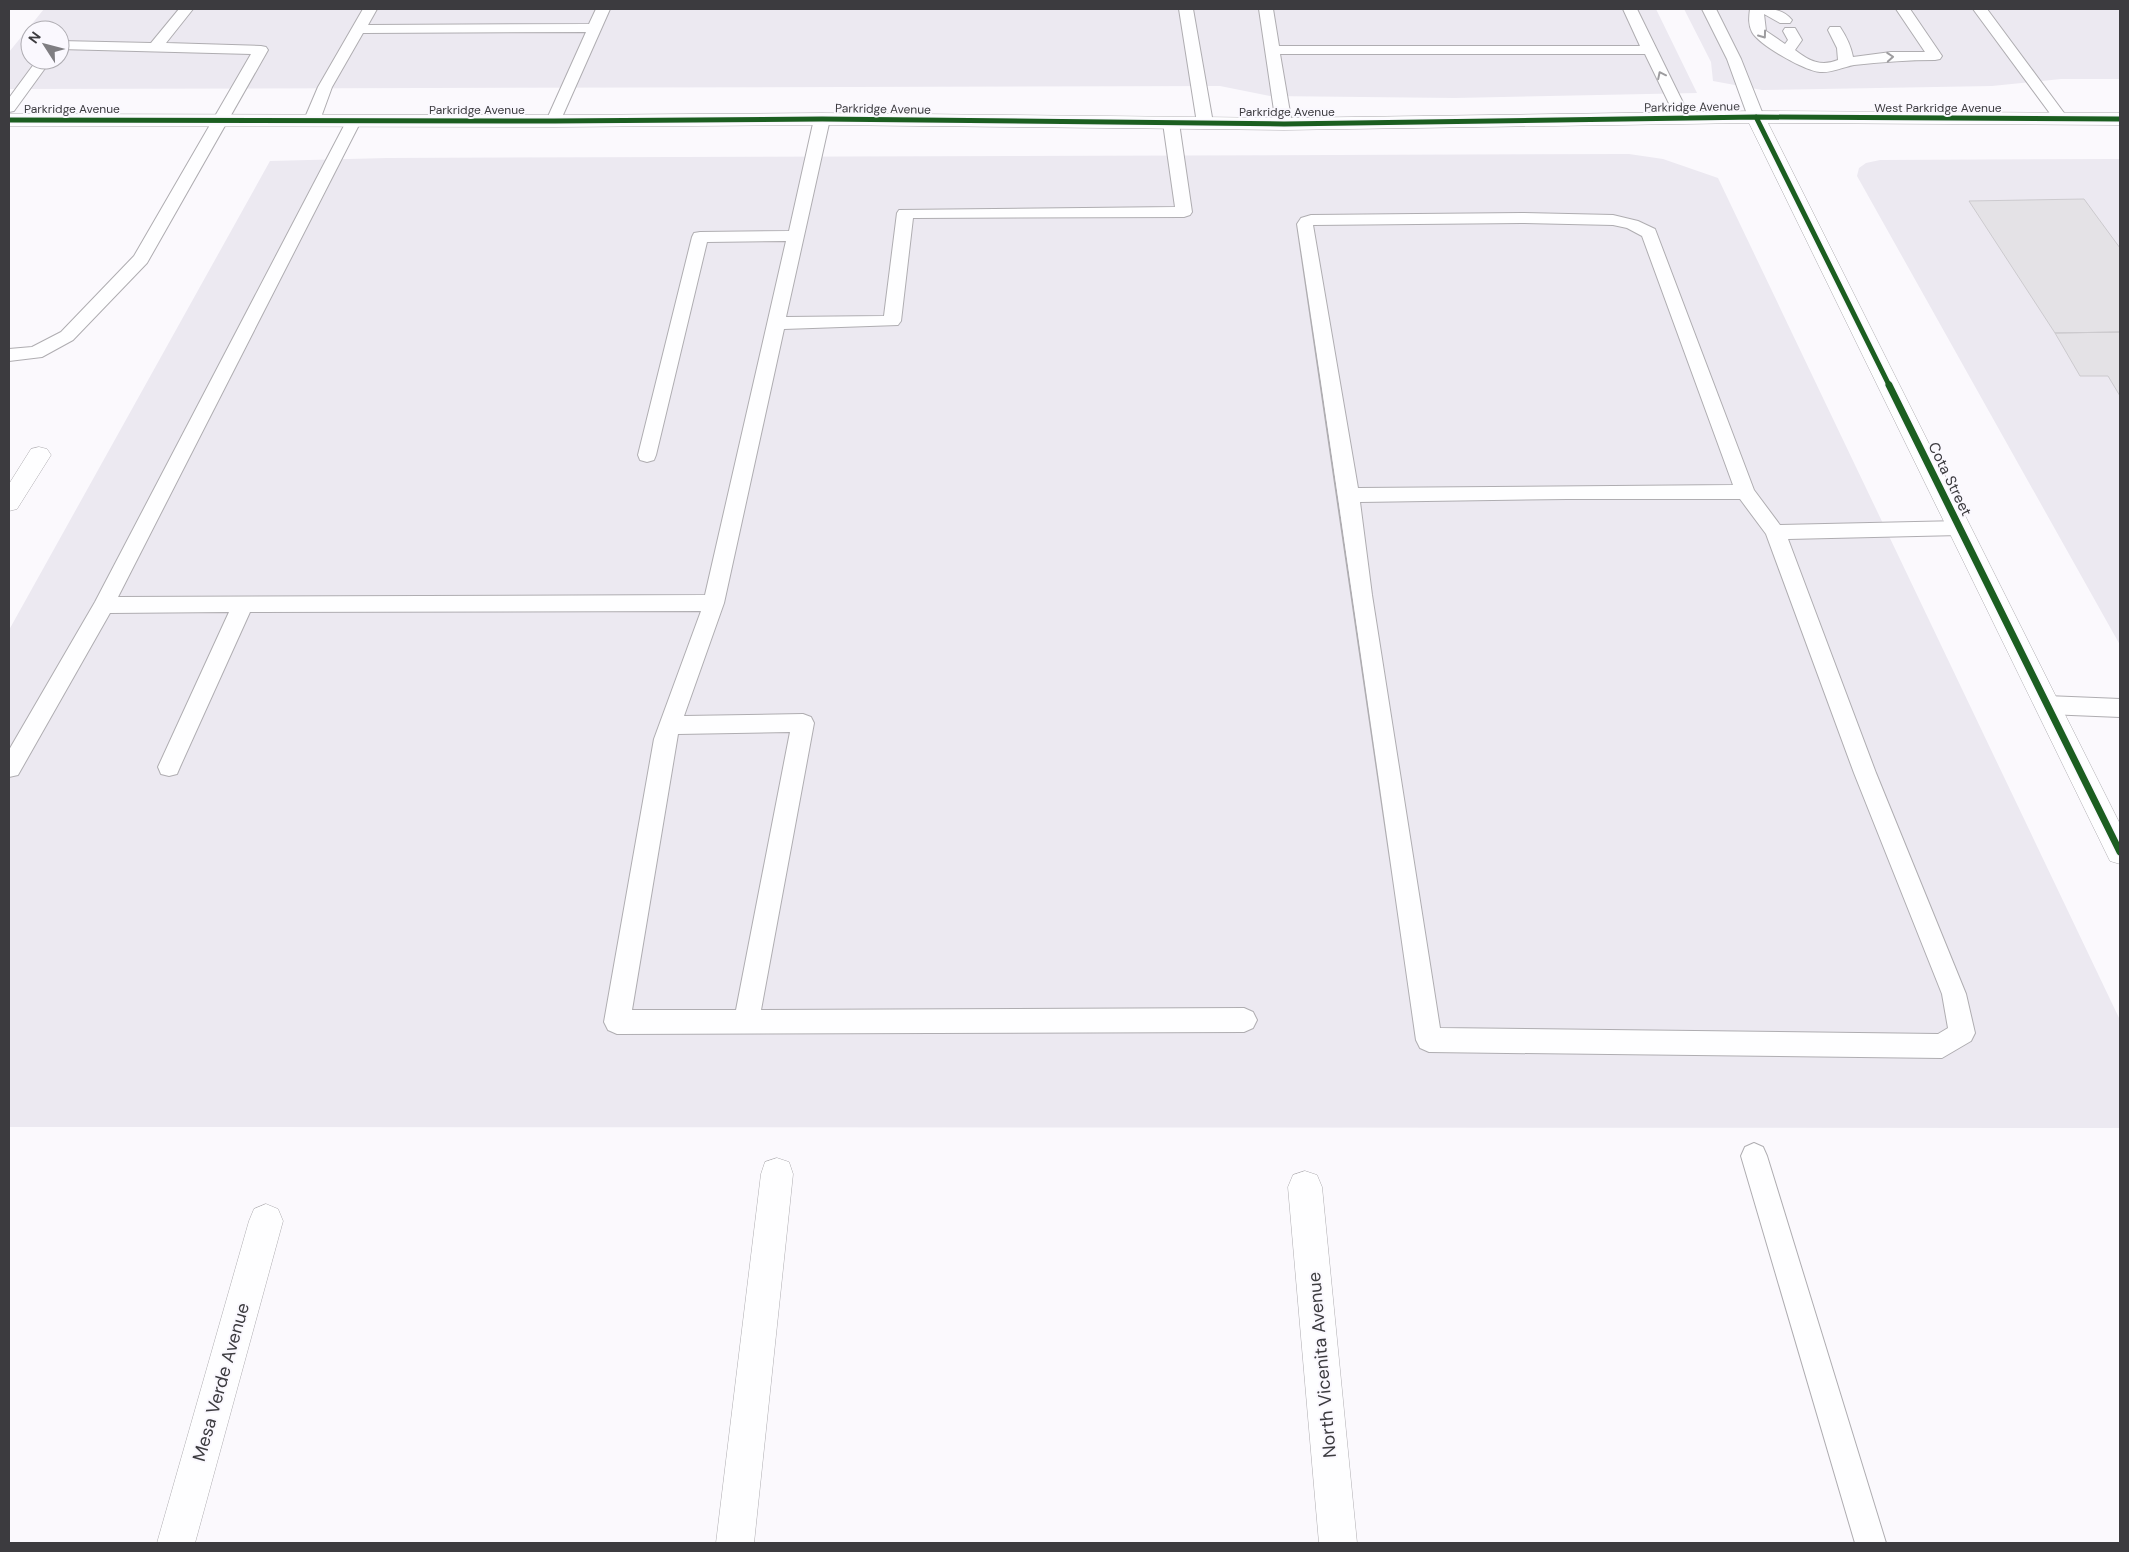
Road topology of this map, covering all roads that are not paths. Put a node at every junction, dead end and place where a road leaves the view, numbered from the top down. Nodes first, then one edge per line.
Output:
1 (186, 9) edge
2 (370, 9) edge
3 (603, 9) edge
4 (1186, 9) edge
5 (1266, 9) edge
6 (1630, 9) edge
7 (1708, 9) edge
8 (1757, 9) edge
9 (1765, 9) edge
10 (1903, 9) edge
11 (1980, 9) edge
12 (594, 28) junction
13 (359, 29) junction
14 (1835, 30) dead end
15 (70, 45) edge
16 (155, 47) junction
17 (1272, 50) junction
18 (1649, 50) junction
19 (1787, 52) junction
20 (1846, 62) junction
21 (37, 70) edge
22 (9, 108) edge
23 (1756, 118) junction
24 (1683, 119) junction
25 (2120, 119) edge
26 (9, 120) edge
27 (219, 120) junction
28 (312, 120) junction
29 (822, 120) junction
30 (2062, 120) junction
31 (353, 121) junction
32 (554, 121) junction
33 (1171, 123) junction
34 (1205, 123) junction
35 (1284, 124) junction
36 (797, 236) junction
37 (777, 323) junction
38 (9, 355) edge
39 (39, 455) dead end
40 (646, 455) dead end
41 (1745, 492) junction
42 (1349, 495) junction
43 (9, 503) edge
44 (1960, 528) junction
45 (1775, 532) junction
46 (714, 603) junction
47 (104, 605) junction
48 (243, 605) junction
49 (2047, 705) junction
50 (2120, 708) edge
51 (670, 725) junction
52 (169, 766) dead end
53 (10, 768) edge
54 (2120, 852) edge
55 (1244, 1020) dead end
56 (746, 1021) junction
57 (1754, 1156) dead end
58 (777, 1174) dead end
59 (1305, 1188) dead end
60 (266, 1221) dead end
61 (176, 1543) edge
62 (735, 1543) edge
63 (1338, 1543) edge
64 (1871, 1543) edge

1 - 16 lane
2 - 13 lane
3 - 12 lane
4 - 34 lane
5 - 17 lane
6 - 18 lane
7 - 23 lane
8 -> 19 lane
9 - 19 lane
20 -> 10 lane
11 - 30 lane
12 - 13 lane
12 - 32 lane
13 - 28 lane
14 - 20 lane
15 - 16 lane
16 - 27 lane
17 - 18 lane
17 - 35 lane
24 -> 18 lane
19 - 20 lane
21 - 22 lane
23 - 24 street, Parkridge Avenue
23 - 30 street, West Parkridge Avenue
23 - 44 street, Cota Street
24 - 35 street, Parkridge Avenue
25 - 30 street, West Parkridge Avenue
26 - 27 street, Parkridge Avenue
27 - 28 street, Parkridge Avenue
27 - 38 lane
28 - 31 street, Parkridge Avenue
29 - 32 street, Parkridge Avenue
29 - 33 street, Parkridge Avenue
29 - 36 lane
31 - 32 street, Parkridge Avenue
31 - 47 lane
33 - 34 street, Parkridge Avenue
33 - 37 lane
34 - 35 street, Parkridge Avenue
36 - 37 lane
36 - 40 lane
37 - 46 lane
39 - 43 street
41 - 42 lane
41 - 42 lane
41 - 45 lane
42 - 45 lane
44 - 45 lane
44 - 49 street, Cota Street
46 - 48 lane
46 - 51 lane
47 - 48 lane
47 - 53 lane
48 - 52 lane
49 - 50 lane
49 - 54 street, Cota Street
51 - 56 lane
51 - 56 lane
55 - 56 lane
57 - 64 lane
58 - 62 street
59 - 63 street, North Vicenita Avenue
60 - 61 street, Mesa Verde Avenue

